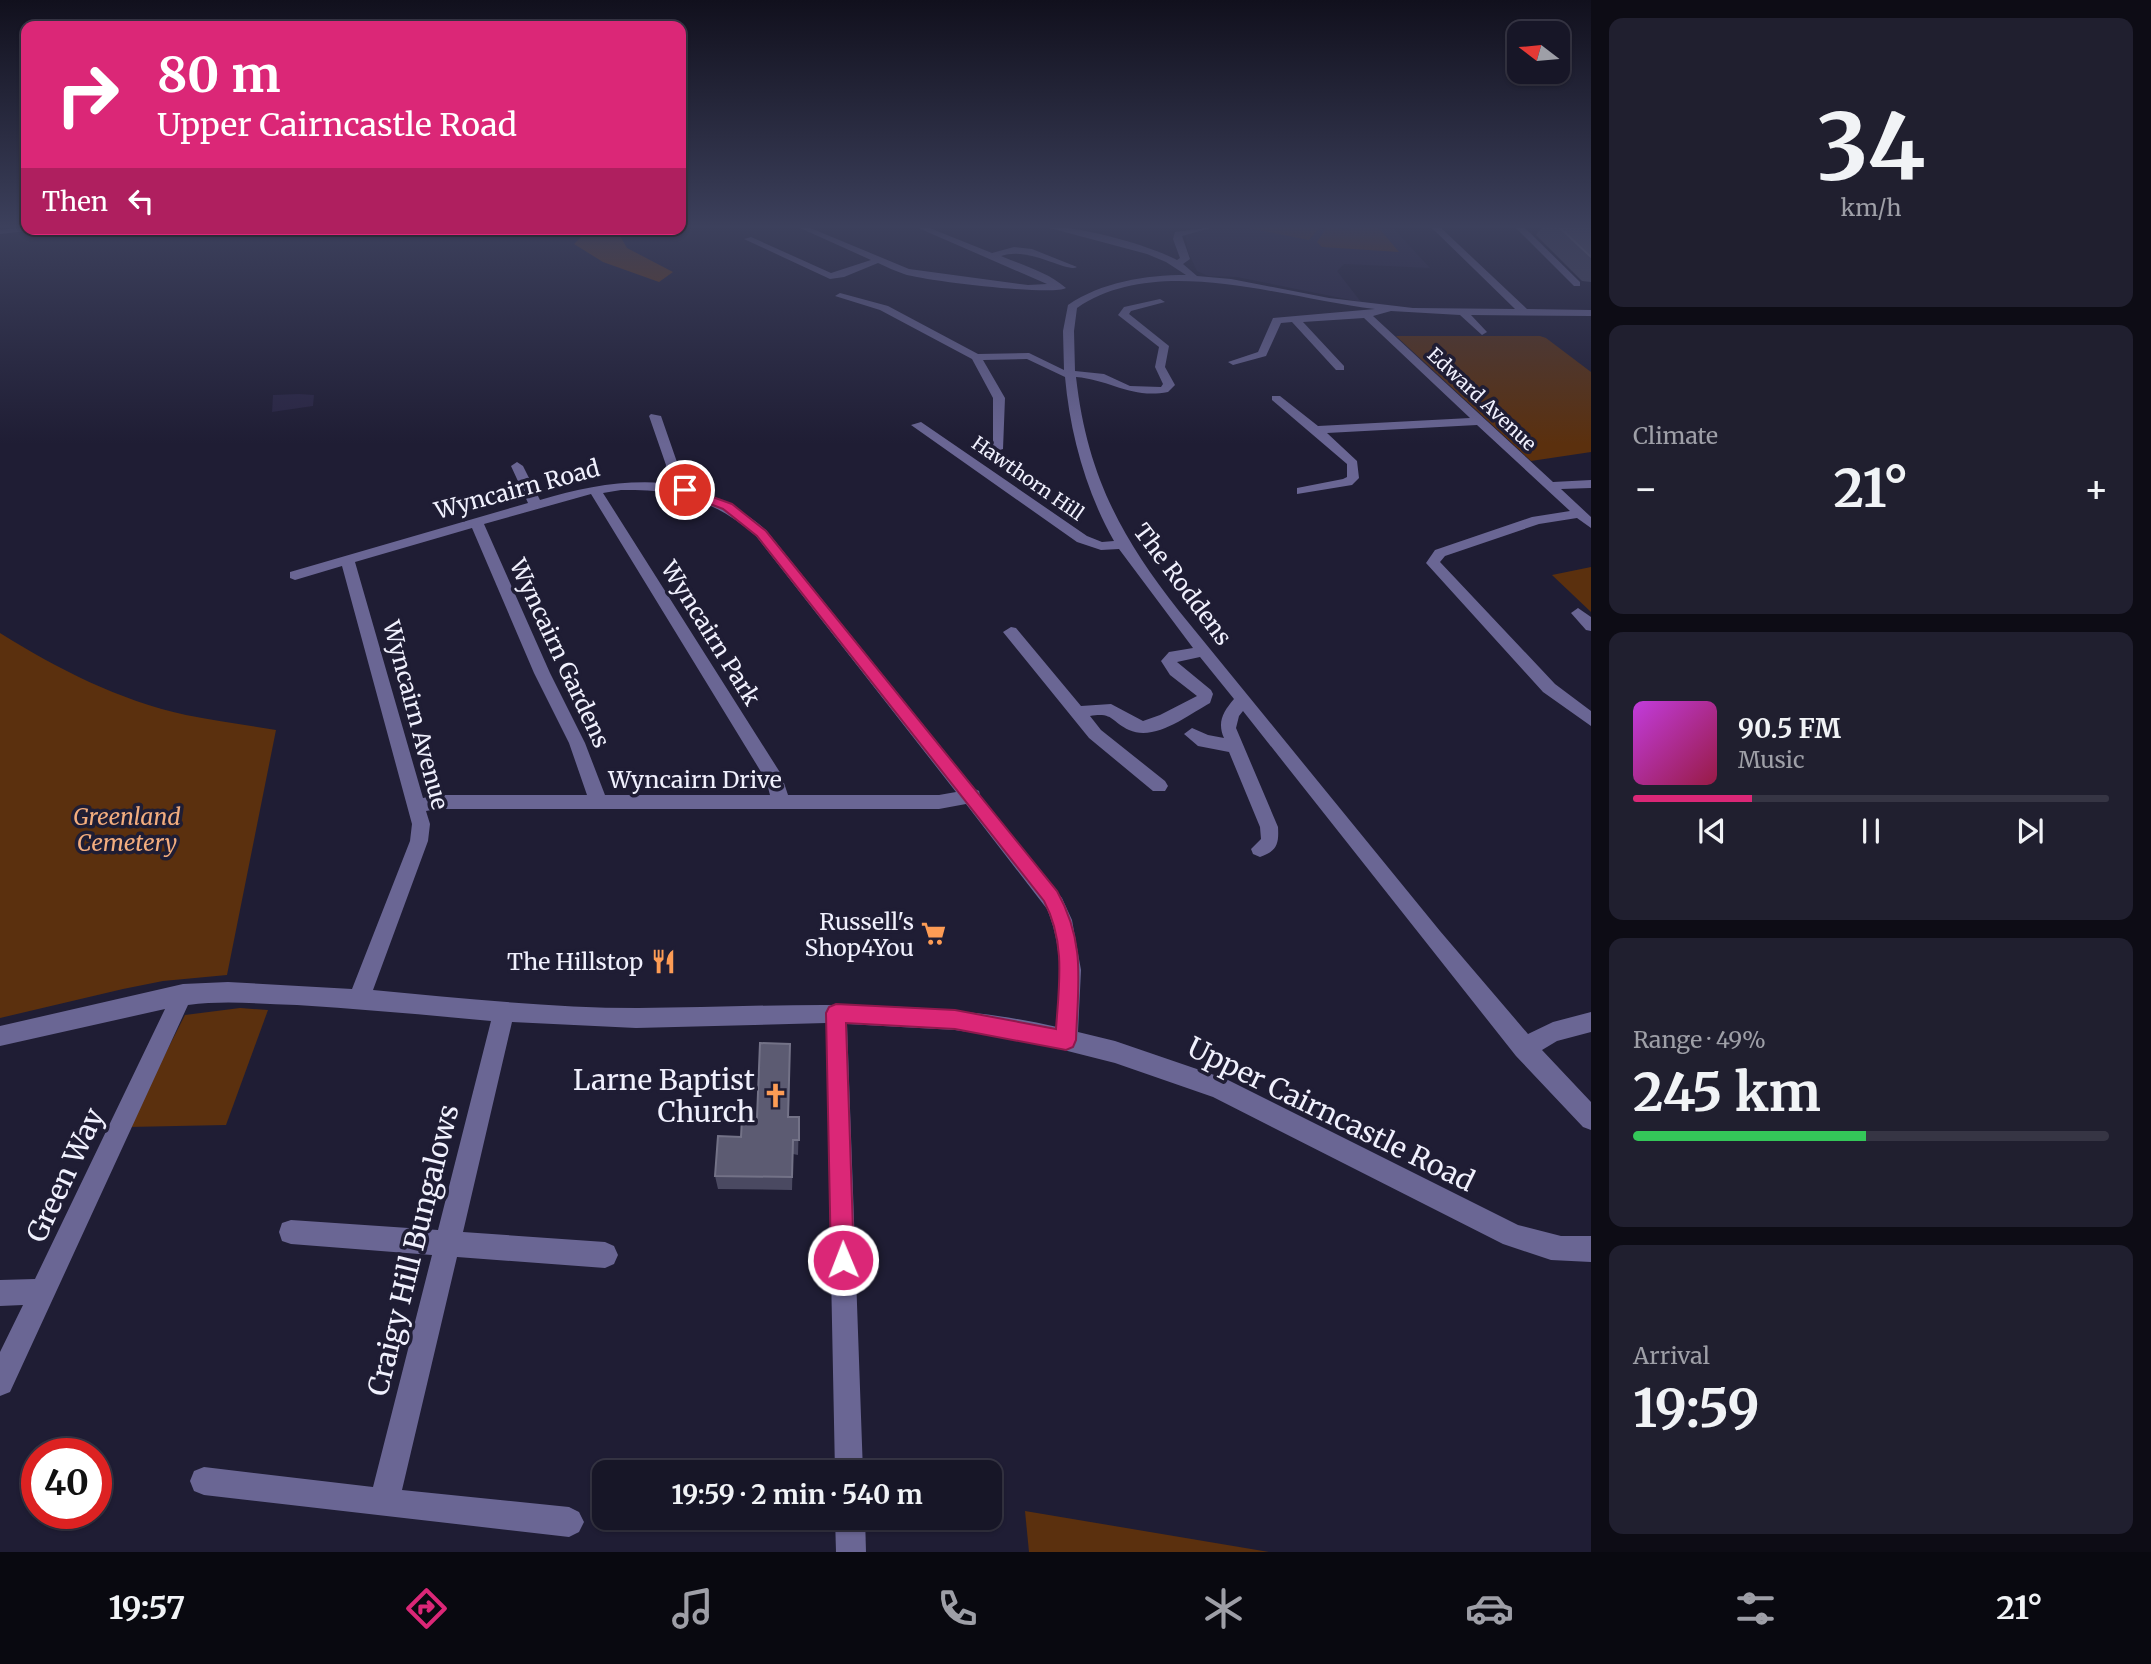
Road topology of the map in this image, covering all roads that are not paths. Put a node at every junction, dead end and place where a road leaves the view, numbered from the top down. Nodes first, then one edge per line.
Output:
1 (853, 299) edge
2 (1071, 299) edge
3 (1321, 299) edge
4 (1511, 299) edge
5 (1160, 302) dead end
6 (1388, 308) junction
7 (1463, 312) junction
8 (1525, 313) junction
9 (1591, 313) edge
10 (1367, 315) junction
11 (1294, 318) junction
12 (1482, 332) dead end
13 (976, 357) junction
14 (1233, 362) dead end
15 (1340, 368) dead end
16 (1070, 373) junction
17 (1276, 398) dead end
18 (655, 416) dead end
19 (1480, 421) junction
20 (917, 425) dead end
21 (1315, 430) junction
22 (997, 449) dead end
23 (517, 466) dead end
24 (1591, 484) edge
25 (1550, 486) junction
26 (669, 487) junction
27 (594, 490) junction
28 (1302, 491) dead end
29 (536, 505) junction
30 (1586, 519) edge
31 (477, 522) junction
32 (1123, 545) junction
33 (347, 560) junction
34 (295, 575) dead end
35 (1578, 613) dead end
36 (1591, 625) edge
37 (1018, 635) dead end
38 (1203, 650) junction
39 (1243, 700) junction
40 (1077, 713) junction
41 (1591, 720) edge
42 (1192, 734) dead end
43 (1234, 746) junction
44 (1150, 786) dead end
45 (972, 796) junction
46 (596, 803) junction
47 (781, 804) junction
48 (418, 806) junction
49 (1260, 849) dead end
50 (183, 994) junction
51 (359, 999) junction
52 (504, 1012) junction
53 (836, 1013) junction
54 (1591, 1022) edge
55 (0, 1035) edge
56 (1066, 1040) junction
57 (1524, 1048) junction
58 (1591, 1119) edge
59 (291, 1232) dead end
60 (446, 1244) junction
61 (1591, 1249) edge
62 (605, 1255) dead end
63 (43, 1292) junction
64 (0, 1293) edge
65 (0, 1382) edge
66 (849, 1460) edge
67 (204, 1481) dead end
68 (384, 1503) junction
69 (569, 1522) dead end
70 (850, 1530) edge
71 (851, 1552) edge

1 - 13 street
2 - 16 street, The Roddens
3 - 6 street
4 - 8 street
5 - 16 street
6 - 7 street
6 - 10 street
7 - 8 street
7 - 12 street
8 - 9 street
10 - 11 street
10 - 19 street, Edward Avenue
11 - 14 street
11 - 15 street
13 - 16 street
13 - 22 street
16 - 32 street, The Roddens
17 - 21 street
18 - 26 street
19 - 21 street
19 - 25 street, Edward Avenue
20 - 32 street, Hawthorn Hill
21 - 28 street
23 - 29 street
24 - 25 street
25 - 30 street, Edward Avenue
26 - 27 street, Wyncairn Road
26 - 45 street, Wyncairn Road
27 - 29 street, Wyncairn Road
27 - 47 street, Wyncairn Park
29 - 31 street, Wyncairn Road
30 - 41 street
31 - 33 street, Wyncairn Road
31 - 46 street, Wyncairn Gardens
32 - 38 street, The Roddens
33 - 34 street, Wyncairn Road
33 - 48 street, Wyncairn Avenue
35 - 36 street
37 - 40 street
38 - 39 street, The Roddens
38 - 40 street
39 - 43 street
39 - 57 street, The Roddens
40 - 44 street
42 - 43 street
43 - 49 street
45 - 47 street, Wyncairn Drive
45 - 56 street, Wyncairn Road
46 - 47 street, Wyncairn Drive
46 - 48 street, Wyncairn Drive
48 - 51 street, Wyncairn Avenue
50 - 51 street, Upper Cairncastle Road
50 - 55 street, Upper Cairncastle Road
50 - 63 street, Green Way
51 - 52 street, Upper Cairncastle Road
52 - 53 street, Upper Cairncastle Road
52 - 60 street, Craigy Hill Bungalows
53 - 56 street, Upper Cairncastle Road
53 - 66 street
54 - 57 street
56 - 61 street, Upper Cairncastle Road
57 - 58 street, The Roddens
59 - 60 street
60 - 62 street
60 - 68 street, Craigy Hill Bungalows
63 - 64 street
63 - 65 street, Green Way
67 - 68 street
68 - 69 street
70 - 71 street

